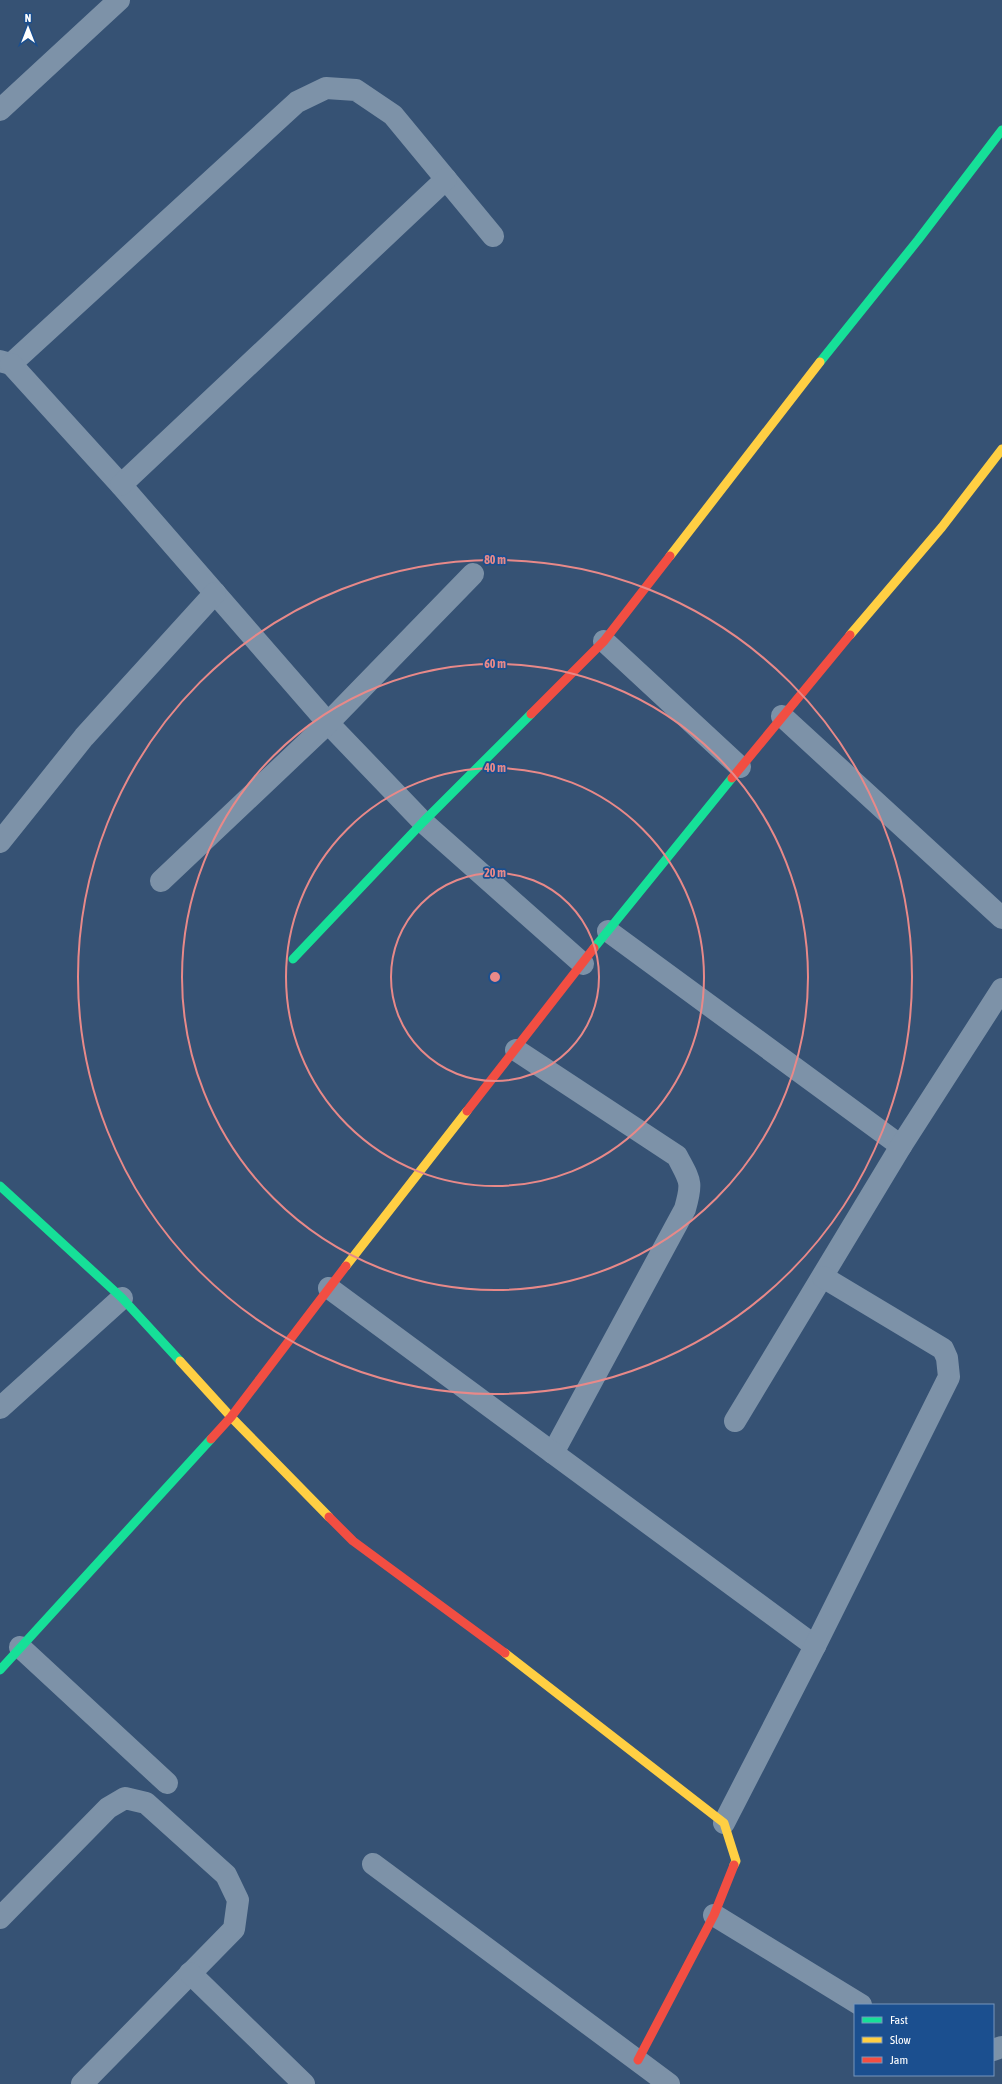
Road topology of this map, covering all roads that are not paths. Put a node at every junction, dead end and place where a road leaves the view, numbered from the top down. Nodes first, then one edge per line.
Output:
1 (119, 0) edge
2 (0, 110) edge
3 (1002, 130) edge
4 (446, 179) junction
5 (493, 236) dead end
6 (6, 363) edge
7 (1002, 449) edge
8 (121, 485) junction
9 (473, 574) dead end
10 (215, 593) junction
11 (604, 641) junction
12 (782, 716) junction
13 (328, 723) junction
14 (740, 767) junction
15 (423, 822) junction
16 (0, 842) edge
17 (161, 880) dead end
18 (1002, 918) edge
19 (608, 931) junction
20 (293, 959) dead end
21 (583, 964) junction
22 (1002, 990) edge
23 (516, 1050) junction
24 (901, 1146) junction
25 (0, 1186) edge
26 (823, 1277) junction
27 (329, 1288) junction
28 (122, 1298) junction
29 (0, 1408) edge
30 (231, 1417) junction
31 (735, 1422) dead end
32 (553, 1453) junction
33 (815, 1646) junction
34 (20, 1648) junction
35 (0, 1670) edge
36 (167, 1783) dead end
37 (724, 1823) junction
38 (373, 1864) dead end
39 (714, 1915) junction
40 (0, 1918) edge
41 (190, 1973) junction
42 (859, 2004) edge
43 (651, 2075) edge
44 (82, 2084) edge
45 (304, 2084) edge

1 - 2 street
3 - 11 street
4 - 5 street
4 - 6 street
4 - 8 street
6 - 8 street
7 - 12 street
8 - 10 street
9 - 13 street
10 - 13 street
10 - 16 street
11 - 14 street
11 - 15 street
12 - 14 street
12 - 18 street
13 - 15 street
13 - 17 street
14 - 19 street
15 - 20 street
15 - 21 street
19 - 21 street
19 - 24 street
21 - 23 street
22 - 24 street
23 - 27 street
23 - 32 street
24 - 26 street
25 - 28 street
26 - 31 street
26 - 33 street
27 - 30 street
27 - 32 street
28 - 29 street
28 - 30 street
30 - 34 street
30 - 37 street
32 - 33 street
33 - 37 street
34 - 35 street
34 - 36 street
37 - 39 street
38 - 43 street
39 - 42 street
39 - 43 street
40 - 41 street
41 - 44 street
41 - 45 street

